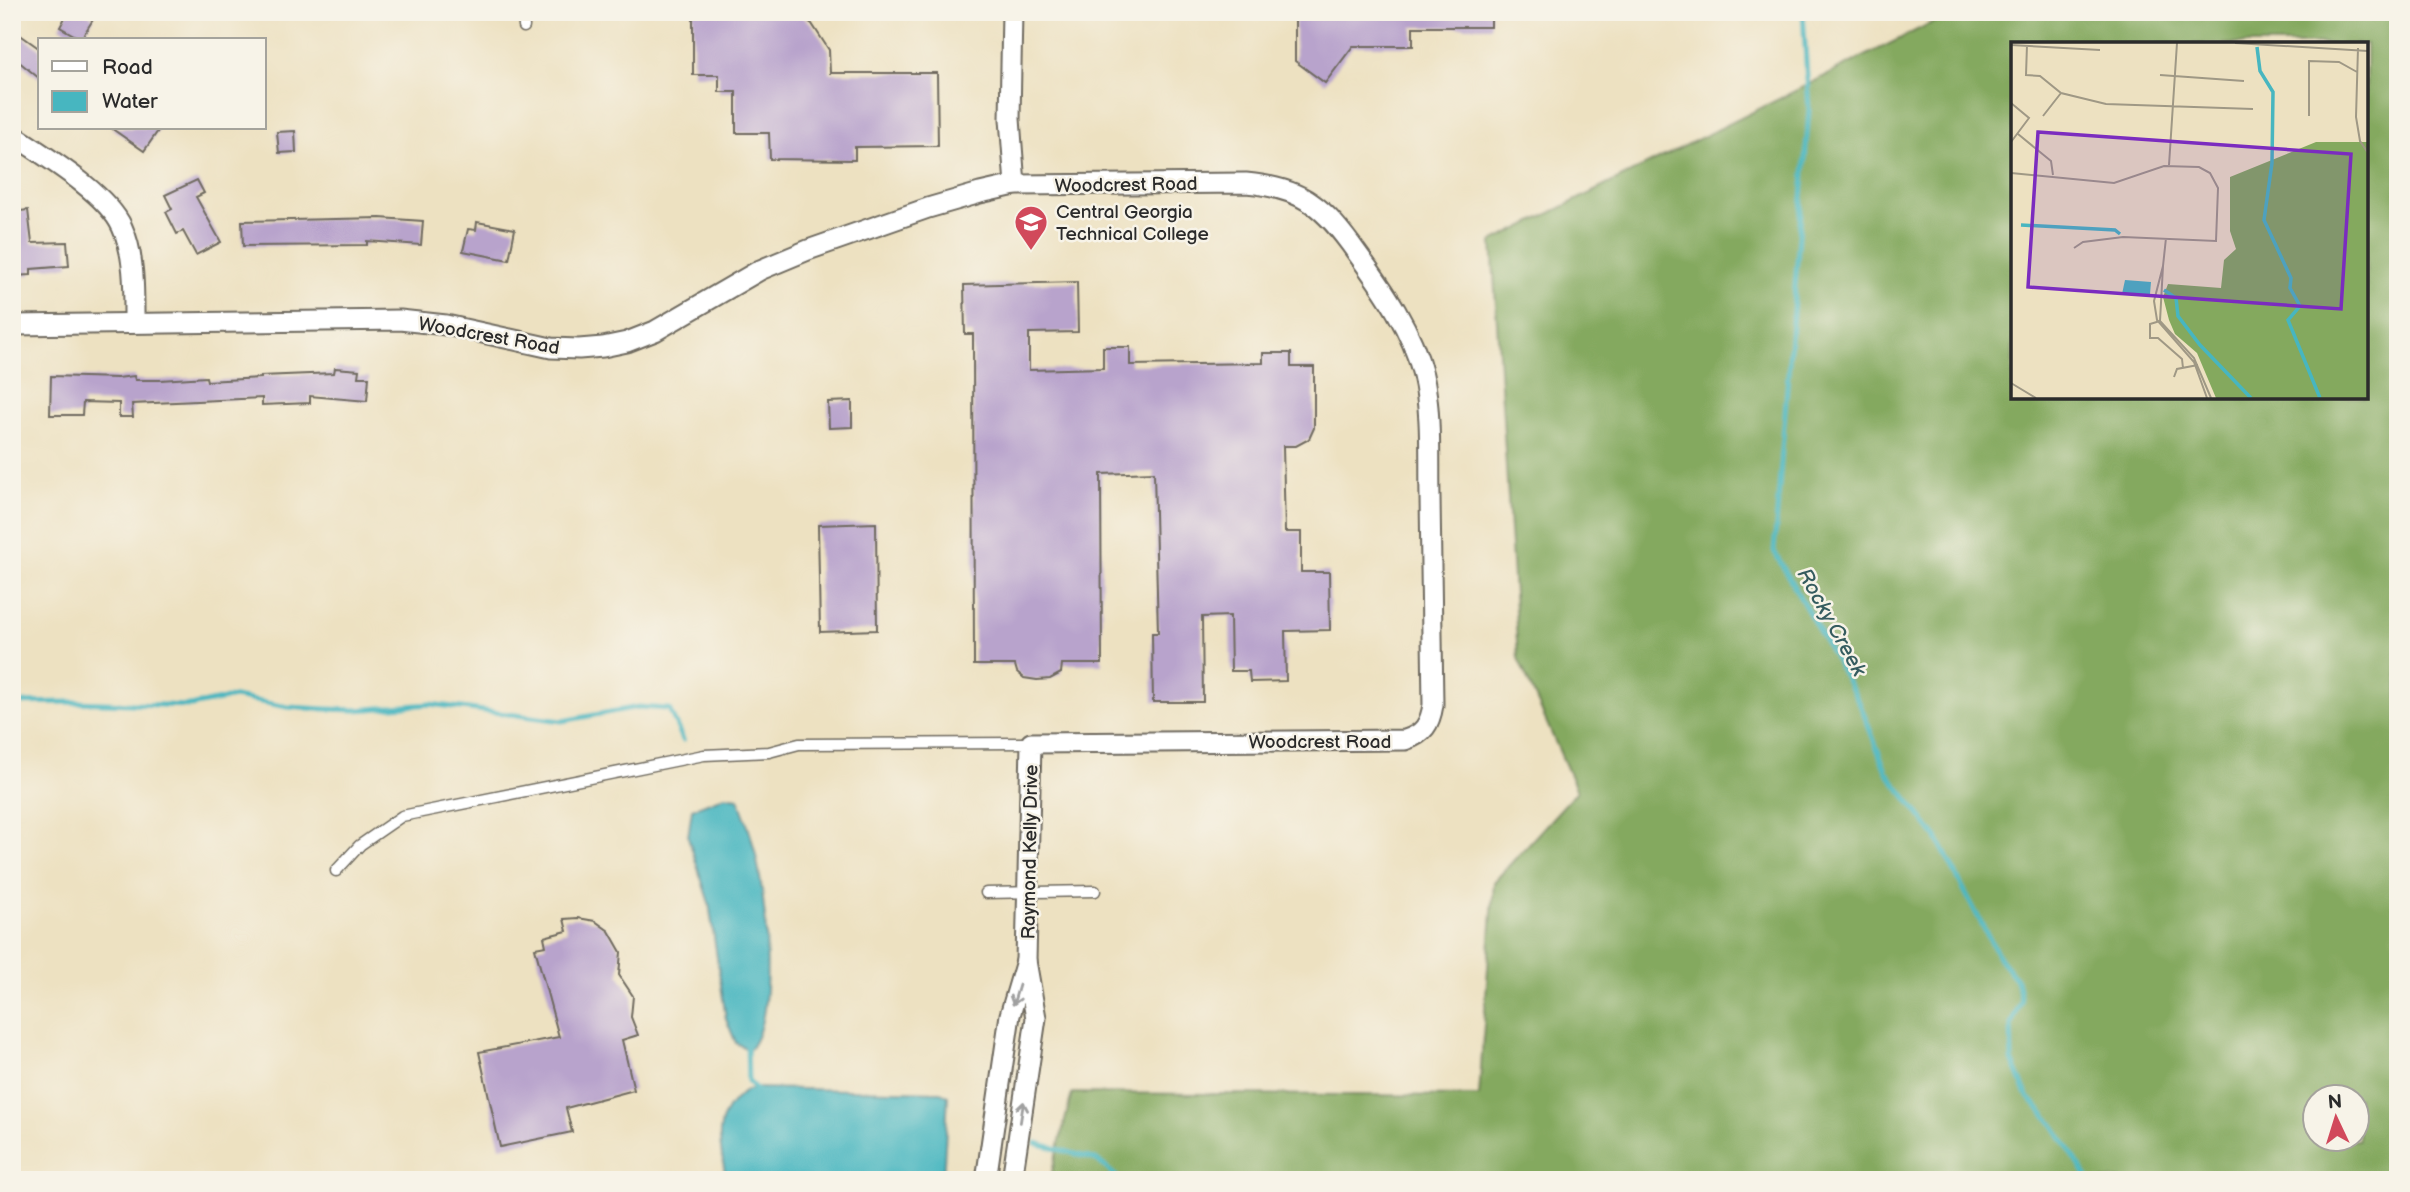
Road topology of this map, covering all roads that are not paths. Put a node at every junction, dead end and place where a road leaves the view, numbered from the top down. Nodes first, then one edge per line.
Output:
1 (523, 12) edge
2 (1012, 12) edge
3 (524, 27) dead end
4 (12, 134) edge
5 (1015, 185) junction
6 (134, 322) junction
7 (12, 326) edge
8 (1031, 743) junction
9 (336, 871) dead end
10 (1095, 891) dead end
11 (1028, 892) junction
12 (986, 893) dead end
13 (1026, 961) junction
14 (986, 1180) edge
15 (1012, 1180) edge

1 - 3 lane
2 - 5 street
4 - 6 street
5 - 6 street, Woodcrest Road
5 - 8 street, Woodcrest Road
6 - 7 street, Woodcrest Road
8 - 9 lane
8 - 11 street, Raymond Kelly Drive
10 - 11 lane
11 - 12 lane
11 - 13 street, Raymond Kelly Drive
13 -> 14 street, Raymond Kelly Drive
15 -> 13 street, Raymond Kelly Drive

